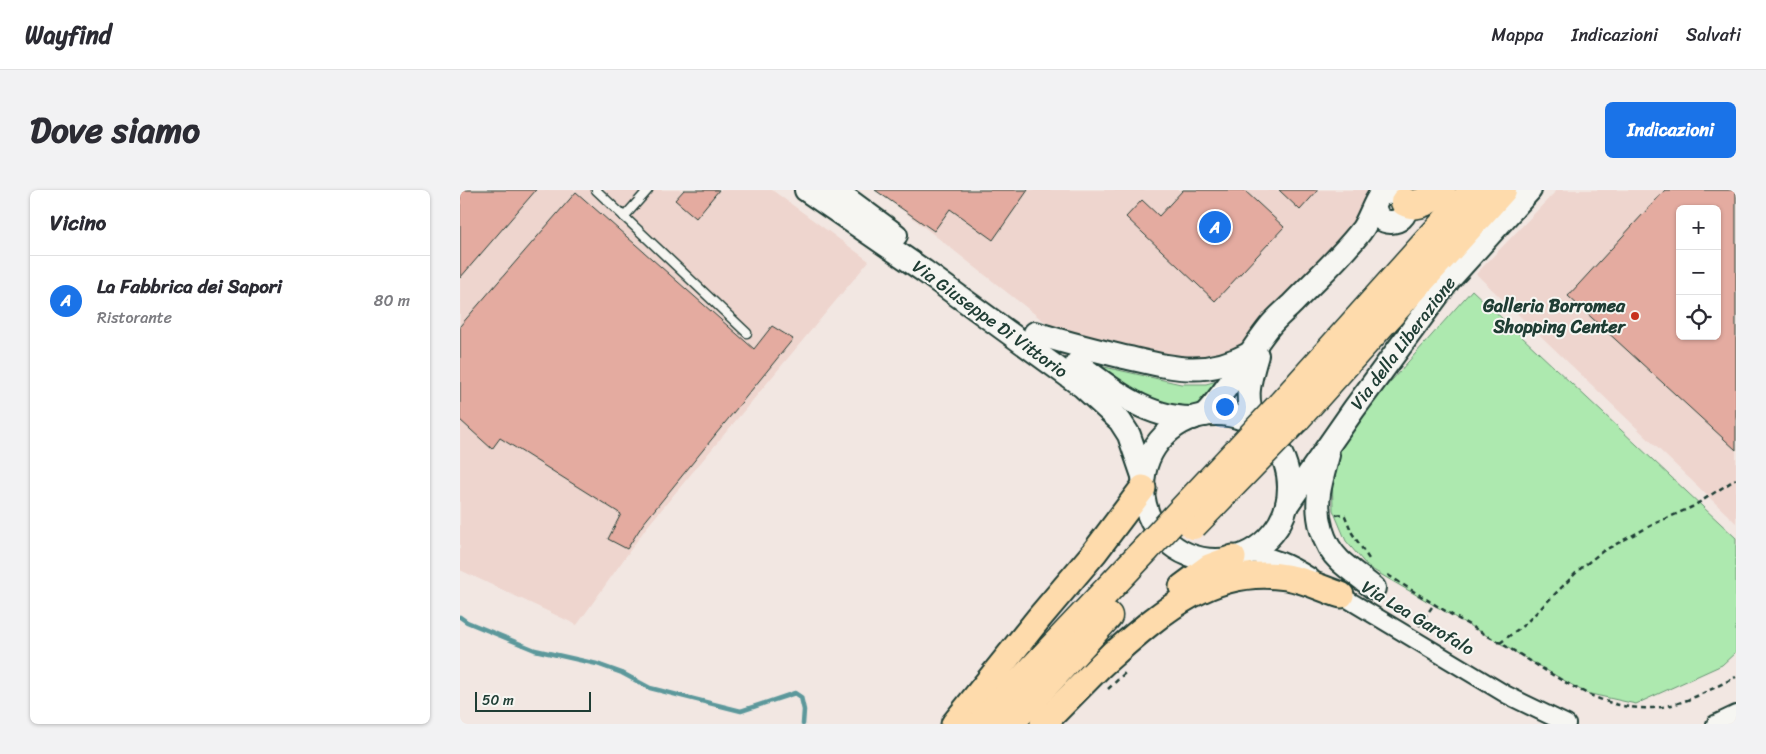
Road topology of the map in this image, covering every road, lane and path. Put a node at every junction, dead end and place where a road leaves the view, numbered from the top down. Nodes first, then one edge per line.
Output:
1 (596, 190) edge
2 (648, 190) edge
3 (806, 190) edge
4 (835, 190) edge
5 (1441, 190) edge
6 (1474, 190) edge
7 (1502, 190) edge
8 (1530, 190) edge
9 (1393, 201) edge
10 (624, 217) junction
11 (748, 333) dead end
12 (1035, 333) junction
13 (1257, 344) junction
14 (1288, 412) junction
15 (1198, 417) junction
16 (1257, 427) junction
17 (1332, 439) junction
18 (1736, 479) edge
19 (1143, 482) junction
20 (1287, 504) junction
21 (1153, 555) junction
22 (1240, 556) junction
23 (1374, 588) dead end
24 (1341, 595) junction
25 (1412, 638) junction
26 (1500, 643) junction
27 (1100, 665) junction
28 (1128, 670) dead end
29 (1736, 677) edge
30 (1102, 695) dead end
31 (1736, 714) edge
32 (954, 724) edge
33 (981, 724) edge
34 (1010, 724) edge
35 (1042, 724) edge
36 (1567, 724) edge
37 (1715, 724) edge

1 - 10 lane
2 - 10 lane
3 - 19 main road, Via Giuseppe Di Vittorio
4 - 12 main road, Via Giuseppe Di Vittorio
5 - 9 highway
6 - 14 highway
7 - 14 highway
8 - 17 main road, Via della Liberazione
9 - 13 main road
10 - 11 lane
12 - 13 main road
12 - 15 main road, Via Giuseppe Di Vittorio
13 - 15 main road
13 - 16 main road
14 - 21 highway, bridge
15 - 16 main road
15 - 19 main road
16 - 20 main road
17 - 20 main road, Via della Liberazione
17 - 23 main road
18 - 26 path
19 - 22 main road
19 - 32 main road
20 - 22 main road
21 - 33 highway
21 - 34 highway
22 - 24 street, Via Lea Garofalo
22 - 27 main road
24 - 25 street, Via Lea Garofalo
24 - 27 main road
25 - 26 path
25 - 36 street, Via Lea Garofalo
26 - 29 path
27 - 35 main road
28 - 30 path
31 - 37 street

